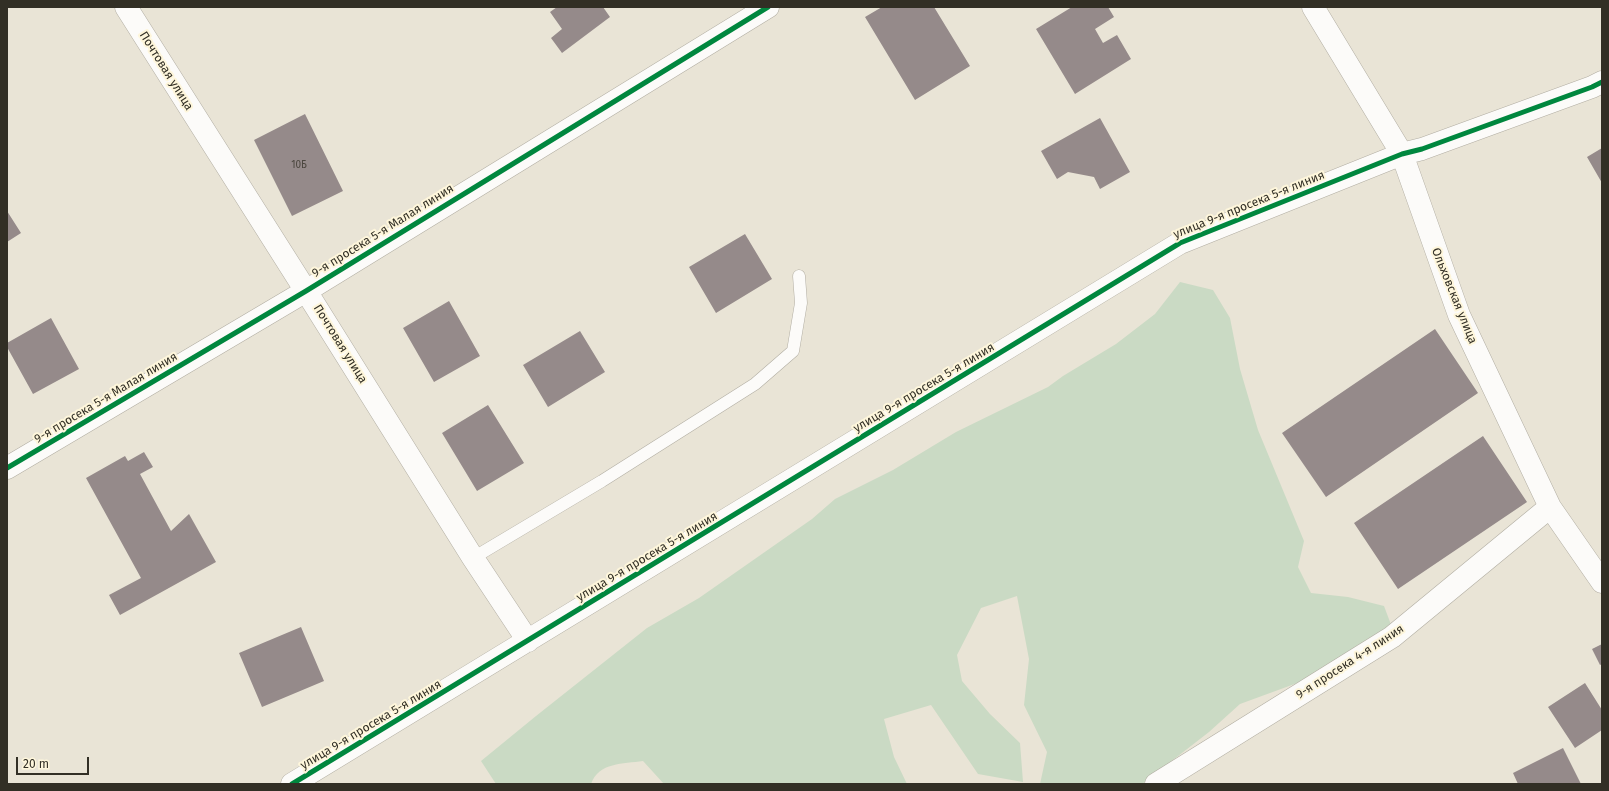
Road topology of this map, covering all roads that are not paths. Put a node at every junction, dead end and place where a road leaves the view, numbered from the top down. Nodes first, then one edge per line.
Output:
1 (126, 7) edge
2 (768, 7) edge
3 (1313, 7) edge
4 (1602, 82) edge
5 (1402, 154) junction
6 (799, 276) dead end
7 (306, 290) junction
8 (7, 468) edge
9 (1550, 507) junction
10 (473, 558) junction
11 (1602, 582) edge
12 (528, 641) junction
13 (292, 784) edge
14 (1156, 784) edge

1 - 7 street, Почтовая улица
2 - 7 street, 9-я просека 5-я Малая линия
3 - 5 street, Ольховская улица
4 - 5 street, улица 9-я просека 5-я линия
5 - 9 street, Ольховская улица
5 - 12 street, улица 9-я просека 5-я линия
6 - 10 lane
7 - 8 street, 9-я просека 5-я Малая линия
7 - 10 street, Почтовая улица
9 - 11 street, Ольховская улица
9 - 14 street, 9-я просека 4-я линия
10 - 12 street, Почтовая улица
12 - 13 street, улица 9-я просека 5-я линия

